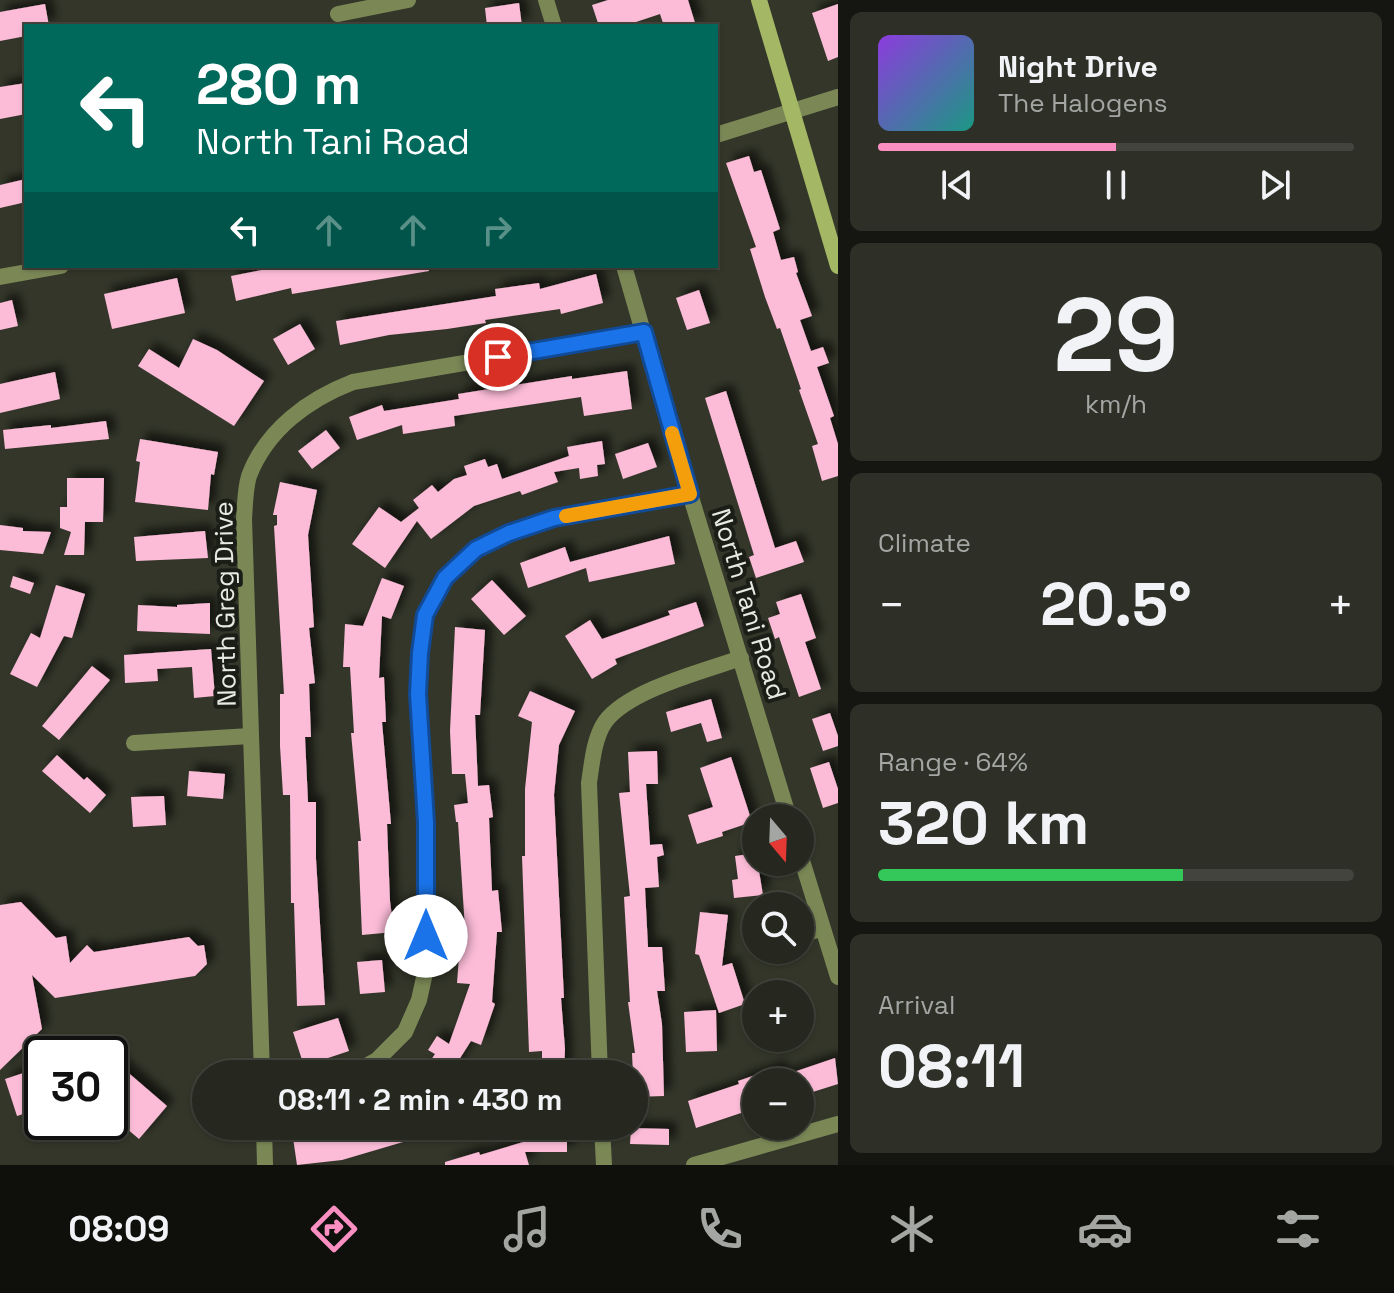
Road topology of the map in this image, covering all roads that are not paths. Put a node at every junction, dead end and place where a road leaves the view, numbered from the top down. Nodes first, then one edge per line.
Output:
1 (408, 0) edge
2 (546, 0) edge
3 (759, 0) edge
4 (338, 13) edge
5 (553, 24) edge
6 (838, 97) edge
7 (793, 112) junction
8 (718, 134) edge
9 (838, 266) edge
10 (50, 268) edge
11 (625, 268) edge
12 (0, 277) edge
13 (644, 332) junction
14 (690, 494) junction
15 (741, 658) junction
16 (250, 736) junction
17 (134, 743) dead end
18 (785, 804) edge
19 (807, 876) edge
20 (822, 928) junction
21 (814, 931) edge
22 (838, 977) edge
23 (262, 1060) edge
24 (377, 1060) edge
25 (599, 1060) edge
26 (838, 1124) edge
27 (264, 1140) edge
28 (603, 1140) edge
29 (265, 1165) edge
30 (604, 1165) edge
31 (694, 1165) edge

1 - 4 street
2 - 5 street
3 - 7 main road
6 - 7 street
7 - 8 street
7 - 9 main road
10 - 12 street
11 - 13 street, North Tani Road
13 - 14 street, North Tani Road
13 - 16 street, North Greg Drive
14 - 15 street, North Tani Road
14 - 24 street
15 - 18 street, North Tani Road
15 - 25 street
16 - 17 street
16 - 23 street, North Greg Drive
19 - 20 street
20 - 21 street
20 - 22 street
26 - 31 street
27 - 29 street
28 - 30 street

